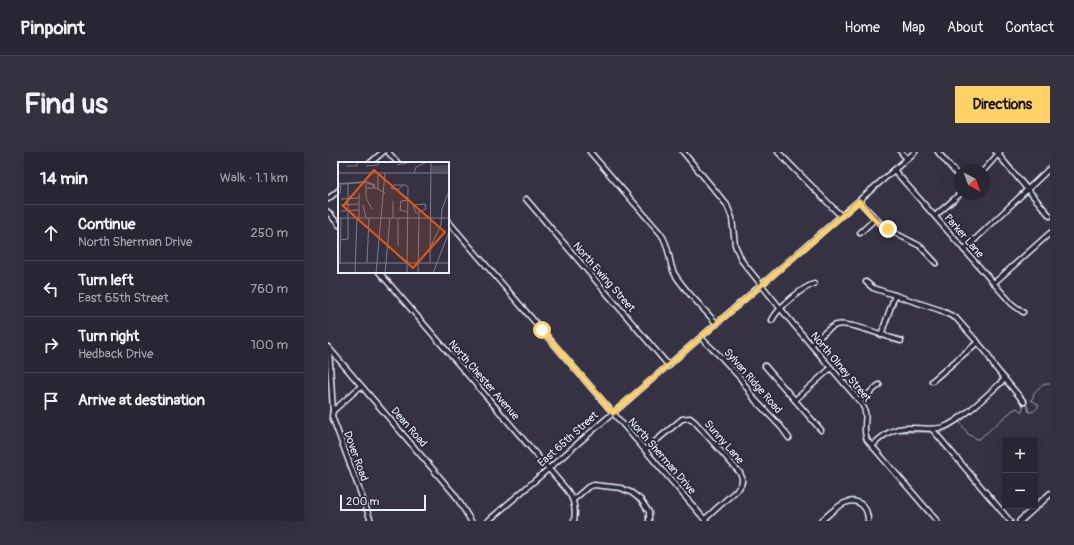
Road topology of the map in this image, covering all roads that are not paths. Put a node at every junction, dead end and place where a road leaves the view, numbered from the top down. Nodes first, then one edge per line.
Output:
1 (384, 152) edge
2 (388, 152) edge
3 (590, 152) edge
4 (683, 152) edge
5 (778, 152) edge
6 (901, 152) edge
7 (915, 152) edge
8 (938, 152) edge
9 (998, 153) edge
10 (907, 159) junction
11 (371, 162) edge
12 (397, 162) edge
13 (989, 164) edge
14 (1050, 168) edge
15 (894, 170) junction
16 (954, 171) edge
17 (1027, 190) junction
18 (338, 191) edge
19 (328, 199) edge
20 (954, 199) edge
21 (526, 200) dead end
22 (859, 201) junction
23 (328, 212) edge
24 (841, 216) junction
25 (934, 216) junction
26 (1050, 216) edge
27 (875, 220) junction
28 (449, 222) edge
29 (338, 224) edge
30 (860, 233) dead end
31 (1050, 233) edge
32 (964, 250) junction
33 (936, 263) dead end
34 (380, 273) edge
35 (866, 282) dead end
36 (994, 283) junction
37 (814, 284) dead end
38 (762, 285) junction
39 (895, 295) junction
40 (781, 308) junction
41 (1023, 312) dead end
42 (772, 320) dead end
43 (717, 324) junction
44 (881, 335) junction
45 (701, 338) junction
46 (901, 341) dead end
47 (978, 342) junction
48 (811, 345) junction
49 (329, 348) edge
50 (669, 366) junction
51 (765, 366) dead end
52 (832, 368) junction
53 (1004, 379) junction
54 (932, 381) dead end
55 (879, 385) dead end
56 (361, 386) junction
57 (795, 400) junction
58 (860, 401) junction
59 (1024, 402) dead end
60 (333, 411) junction
61 (613, 413) junction
62 (330, 417) edge
63 (932, 429) junction
64 (821, 430) dead end
65 (789, 438) dead end
66 (872, 446) junction
67 (645, 450) junction
68 (549, 469) junction
69 (1050, 494) edge
70 (573, 500) junction
71 (649, 519) edge
72 (705, 520) edge
73 (371, 521) edge
74 (471, 521) edge
75 (488, 521) edge
76 (574, 521) edge
77 (821, 521) edge
78 (868, 521) edge
79 (937, 521) edge
80 (1010, 521) edge
81 (1020, 521) edge

1 - 11 street
2 - 12 street
3 - 43 street
4 - 38 street, North Olney Street
5 - 24 street
6 - 10 street
7 - 10 street, East 65th Street
8 - 16 street
9 - 13 street
9 - 17 street
10 - 15 street, East 65th Street
14 - 17 street
15 - 22 street, East 65th Street
15 - 25 street, Parker Lane
17 - 26 street
17 - 32 street
18 - 19 street
20 - 25 street
21 - 50 street, North Ewing Street
22 - 24 street, East 65th Street
22 - 27 street
23 - 29 street
24 - 38 street, East 65th Street
25 - 32 street, Parker Lane
27 - 30 street
27 - 33 street
28 - 61 street, North Sherman Drive
31 - 36 street
32 - 36 street, Parker Lane
34 - 68 street, North Chester Avenue
35 - 39 street
36 - 41 street, Parker Lane
37 - 40 street
38 - 40 street, North Olney Street
38 - 43 street, East 65th Street
39 - 44 street
39 - 47 street
40 - 42 street
40 - 48 street, North Olney Street
43 - 45 street, East 65th Street
44 - 46 street
44 - 48 street
45 - 50 street, East 65th Street
45 - 65 street, Sylvan Ridge Road
47 - 53 street
47 - 54 street
48 - 52 street, North Olney Street
49 - 56 street, Dean Road
49 - 60 street, Dover Road
50 - 61 street, East 65th Street
51 - 57 street
52 - 57 street
52 - 58 street, North Olney Street
53 - 59 street
53 - 63 street
55 - 58 street
56 - 60 street
56 - 74 street, Dean Road
57 - 64 street
58 - 66 street, North Olney Street
60 - 62 street, Dover Road
61 - 67 street, North Sherman Drive
61 - 68 street, East 65th Street
62 - 73 street, Dover Road
63 - 66 street
63 - 80 street
66 - 79 street, North Olney Street
67 - 72 street, North Sherman Drive
67 - 72 street, Sunny Lane
68 - 70 street, North Chester Avenue
68 - 75 street, East 65th Street
69 - 81 main road
70 - 71 street
70 - 76 street
77 - 78 street

